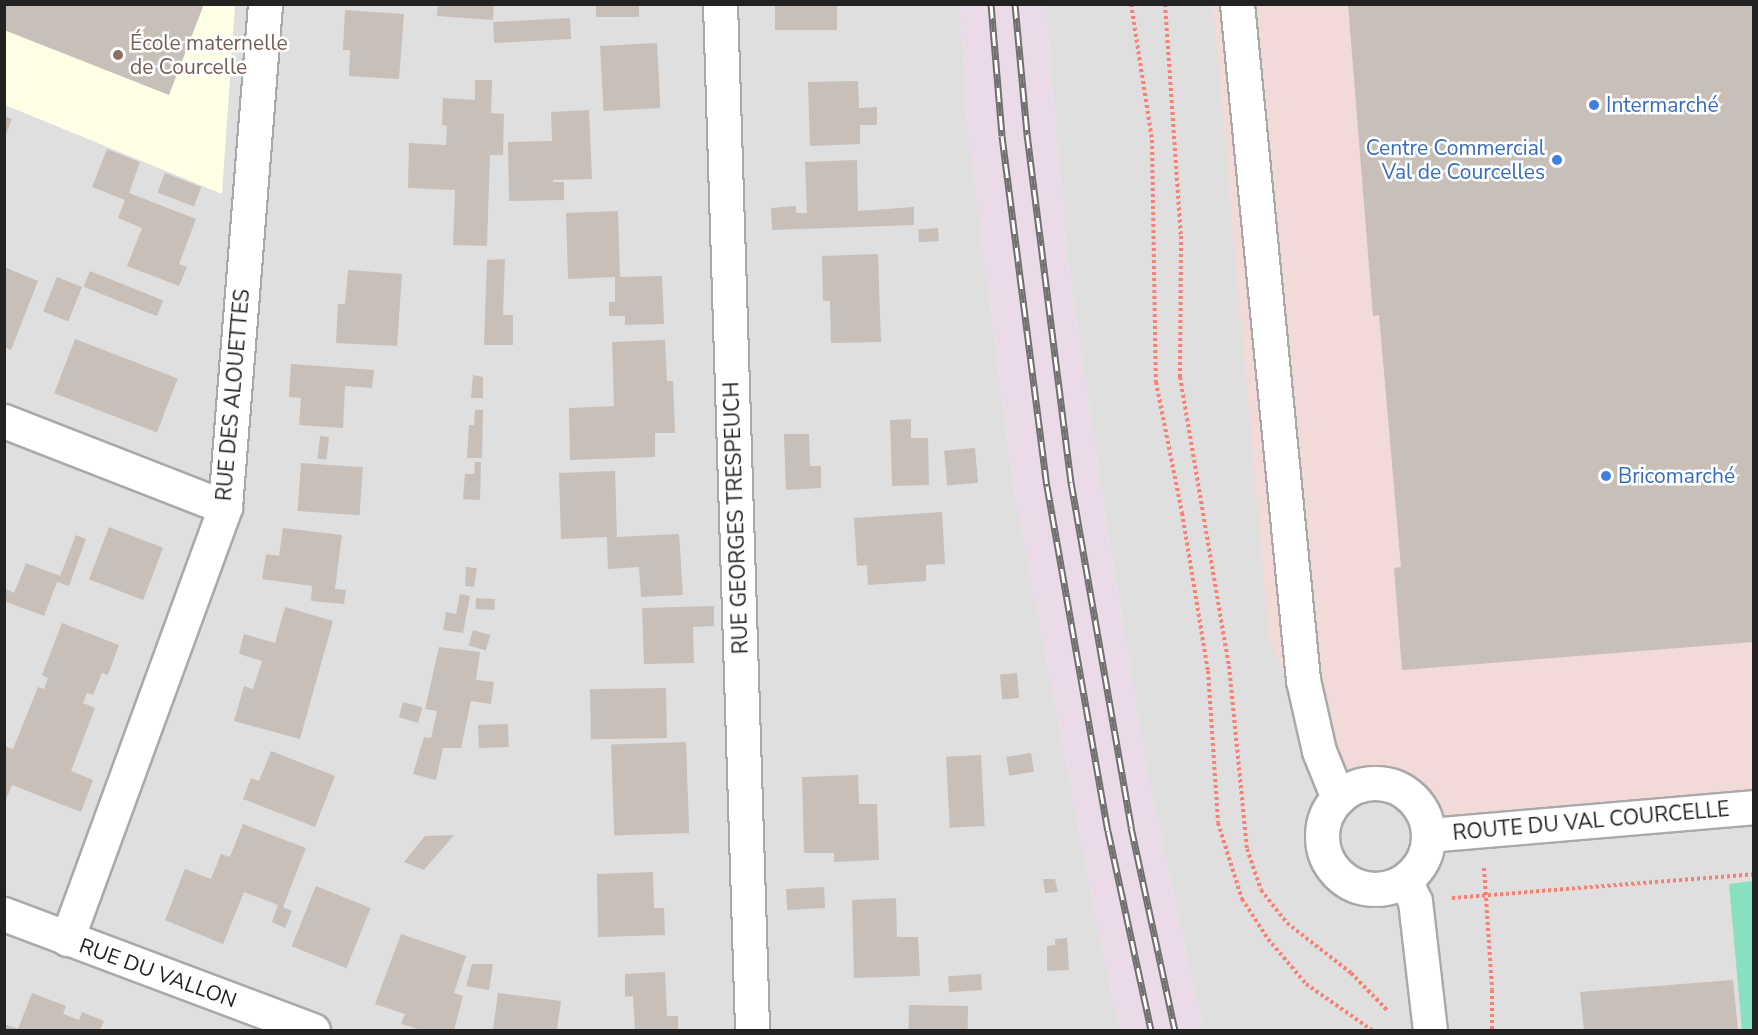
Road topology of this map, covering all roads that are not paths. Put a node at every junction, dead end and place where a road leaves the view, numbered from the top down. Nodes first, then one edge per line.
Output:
1 (265, 4) edge
2 (720, 4) edge
3 (1237, 4) edge
4 (4, 421) edge
5 (225, 507) junction
6 (1338, 798) junction
7 (1754, 807) edge
8 (1429, 835) junction
9 (1410, 891) junction
10 (4, 914) edge
11 (67, 939) junction
12 (313, 1030) edge
13 (752, 1030) edge
14 (1430, 1030) edge

1 - 5 street, RUE DES ALOUETTES
2 - 13 street, RUE GEORGES TRESPEUCH
3 - 6 street
4 - 5 street
5 - 11 street, RUE DES ALOUETTES
6 - 8 street
6 - 9 street
7 - 8 street, ROUTE DU VAL COURCELLE
8 - 9 street
9 - 14 street
10 - 11 street, RUE DU VALLON
11 - 12 street, RUE DU VALLON

